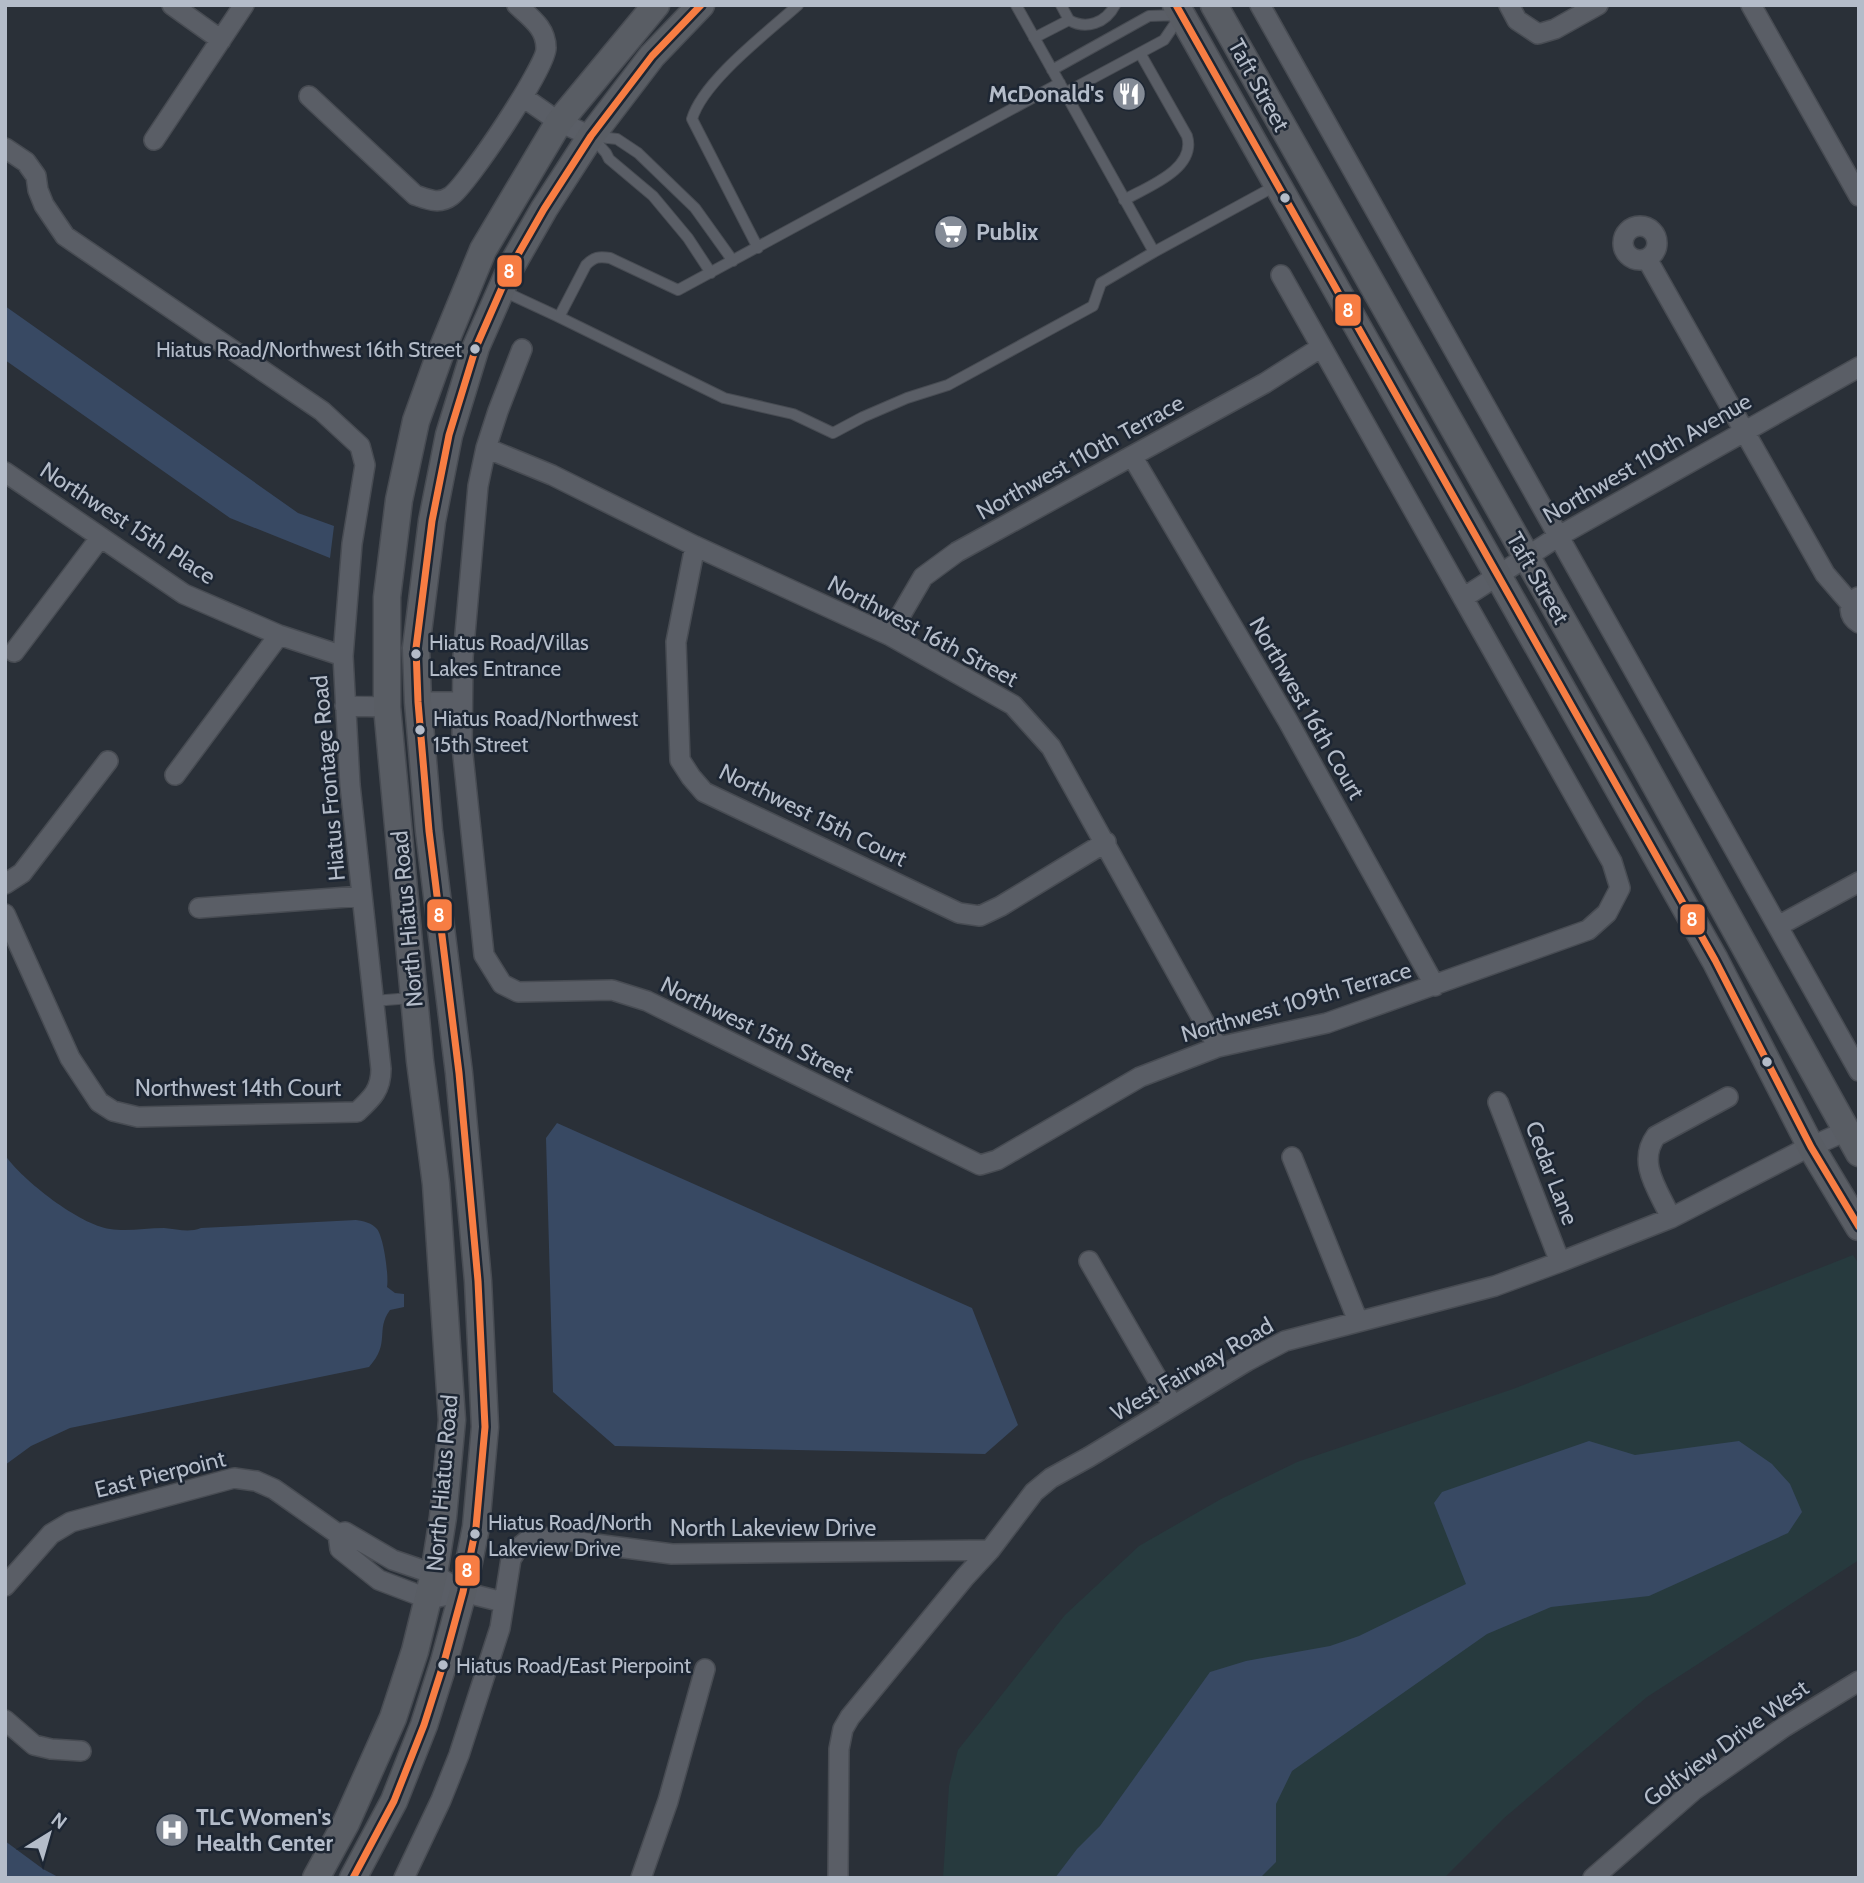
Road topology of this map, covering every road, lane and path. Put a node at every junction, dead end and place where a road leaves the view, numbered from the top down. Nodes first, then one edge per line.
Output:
1 (172, 5) edge
2 (243, 5) edge
3 (517, 5) edge
4 (656, 5) edge
5 (701, 5) edge
6 (798, 5) edge
7 (1016, 5) edge
8 (1060, 5) edge
9 (1115, 5) edge
10 (1214, 5) edge
11 (1260, 5) edge
12 (1508, 5) edge
13 (1598, 5) edge
14 (1751, 5) edge
15 (1186, 8) edge
16 (1069, 19) junction
17 (1034, 38) junction
18 (221, 40) junction
19 (1140, 53) junction
20 (1052, 70) junction
21 (1059, 83) junction
22 (1065, 93) junction
23 (309, 96) dead end
24 (523, 97) junction
25 (559, 122) junction
26 (591, 136) junction
27 (154, 140) dead end
28 (5, 148) edge
29 (1306, 170) junction
30 (1278, 185) junction
31 (1859, 196) edge
32 (1125, 200) junction
33 (758, 248) junction
34 (1154, 252) junction
35 (1647, 259) dead end
36 (733, 261) junction
37 (711, 273) junction
38 (1281, 275) dead end
39 (502, 290) junction
40 (559, 317) junction
41 (1320, 348) junction
42 (522, 349) dead end
43 (1859, 367) edge
44 (1744, 430) junction
45 (486, 448) junction
46 (1132, 456) junction
47 (5, 472) edge
48 (1559, 536) junction
49 (100, 537) junction
50 (695, 546) junction
51 (1526, 557) junction
52 (1497, 576) junction
53 (1463, 598) junction
54 (1855, 600) edge
55 (1859, 624) edge
56 (279, 635) junction
57 (889, 635) junction
58 (14, 652) dead end
59 (343, 656) junction
60 (418, 702) junction
61 (462, 702) junction
62 (345, 706) junction
63 (387, 707) junction
64 (108, 761) dead end
65 (175, 775) dead end
66 (1106, 842) junction
67 (1859, 882) edge
68 (5, 884) edge
69 (362, 896) junction
70 (199, 908) dead end
71 (5, 914) edge
72 (1778, 926) junction
73 (1435, 986) junction
74 (414, 998) junction
75 (373, 1001) junction
76 (1218, 1047) junction
77 (1859, 1071) edge
78 (376, 1095) joint
79 (1728, 1097) dead end
80 (1498, 1102) dead end
81 (1852, 1142) edge
82 (1811, 1147) junction
83 (1293, 1157) dead end
84 (980, 1165) joint
85 (1671, 1218) junction
86 (1859, 1227) edge
87 (1089, 1261) dead end
88 (1560, 1262) junction
89 (1357, 1321) junction
90 (1173, 1406) junction
91 (338, 1534) junction
92 (990, 1550) junction
93 (434, 1574) junction
94 (5, 1586) edge
95 (463, 1592) junction
96 (429, 1600) junction
97 (503, 1602) junction
98 (705, 1669) dead end
99 (1859, 1681) edge
100 (5, 1720) edge
101 (81, 1751) dead end
102 (316, 1878) edge
103 (353, 1878) edge
104 (404, 1878) edge
105 (641, 1878) edge
106 (838, 1878) edge
107 (1593, 1878) edge

1 - 18 street
2 - 18 street
3 - 24 street
4 - 25 main road, North Hiatus Road
5 - 26 main road, North Hiatus Road
6 - 33 lane
7 - 17 lane
8 - 16 lane
9 - 16 lane
10 - 29 main road, Taft Street
11 - 48 street, Taft Street
12 - 13 street
14 - 31 street
15 - 19 lane
15 - 20 lane
15 - 30 main road, Taft Street
16 - 17 lane
17 - 20 lane
18 - 27 street
19 - 22 lane
19 - 32 lane
20 - 21 lane
21 - 22 lane
21 - 33 lane
22 - 32 lane
23 - 24 street
24 - 25 street
25 - 26 street
25 - 63 main road, North Hiatus Road
26 - 36 lane
26 - 37 lane
26 - 39 main road, North Hiatus Road
28 - 59 street, Hiatus Frontage Road
29 - 30 main road
29 - 51 main road, Taft Street
30 - 34 lane
30 - 52 main road, Taft Street
32 - 34 lane
33 - 36 lane
34 - 40 lane
35 - 44 street
36 - 37 lane
37 - 40 lane
38 - 41 street
39 - 40 lane
39 - 60 main road, North Hiatus Road
41 - 46 street, Northwest 110th Terrace
41 - 53 street
42 - 45 street
43 - 44 street, Northwest 110th Avenue
44 - 48 street, Northwest 110th Avenue
44 - 54 street
45 - 50 street, Northwest 16th Street
45 - 61 street
46 - 57 street, Northwest 110th Terrace
46 - 73 street, Northwest 16th Court
47 - 49 street, Northwest 15th Place
48 - 51 street, Northwest 110th Avenue
48 - 72 street, Taft Street
49 - 56 street, Northwest 15th Place
49 - 58 street
50 - 57 street, Northwest 16th Street
50 - 66 street, Northwest 15th Court
51 - 52 street, Northwest 110th Avenue
51 - 81 main road, Taft Street
52 - 53 street, Northwest 110th Avenue
52 - 82 main road, Taft Street
53 - 73 street, Northwest 109th Terrace
54 - 55 street
56 - 59 street, Northwest 15th Place
56 - 65 street
57 - 66 street, Northwest 16th Street
59 - 62 street, Hiatus Frontage Road
60 - 61 street
60 - 63 main road
60 - 95 main road, North Hiatus Road
61 - 84 street, Northwest 15th Street
62 - 63 street
62 - 69 street, Hiatus Frontage Road
63 - 74 main road, North Hiatus Road
64 - 68 street
66 - 76 street, Northwest 16th Street
67 - 72 street
69 - 70 street
69 - 75 street, Hiatus Frontage Road
71 - 78 street, Northwest 14th Court
72 - 77 street, Taft Street
73 - 76 street, Northwest 109th Terrace
74 - 75 lane
74 - 93 main road, North Hiatus Road
75 - 78 street, Hiatus Frontage Road
76 - 84 street, Northwest 109th Terrace
79 - 85 street
80 - 88 street, Cedar Lane
81 - 82 street, West Fairway Road
82 - 85 street, West Fairway Road
82 - 86 main road, Taft Street
83 - 89 street
85 - 88 street, West Fairway Road
87 - 90 street
88 - 89 street, West Fairway Road
89 - 90 street, West Fairway Road
90 - 92 street, West Fairway Road
91 - 93 street, East Pierpoint
91 - 94 street, East Pierpoint
91 - 96 street, East Pierpoint
92 - 97 street, North Lakeview Drive
92 - 106 street, West Fairway Road
93 - 95 street, East Pierpoint
93 - 96 main road, North Hiatus Road
95 - 96 street
95 - 97 street
95 - 103 main road, North Hiatus Road
96 - 102 main road, North Hiatus Road
97 - 104 street
98 - 105 street
99 - 107 street, Golfview Drive West
100 - 101 street

